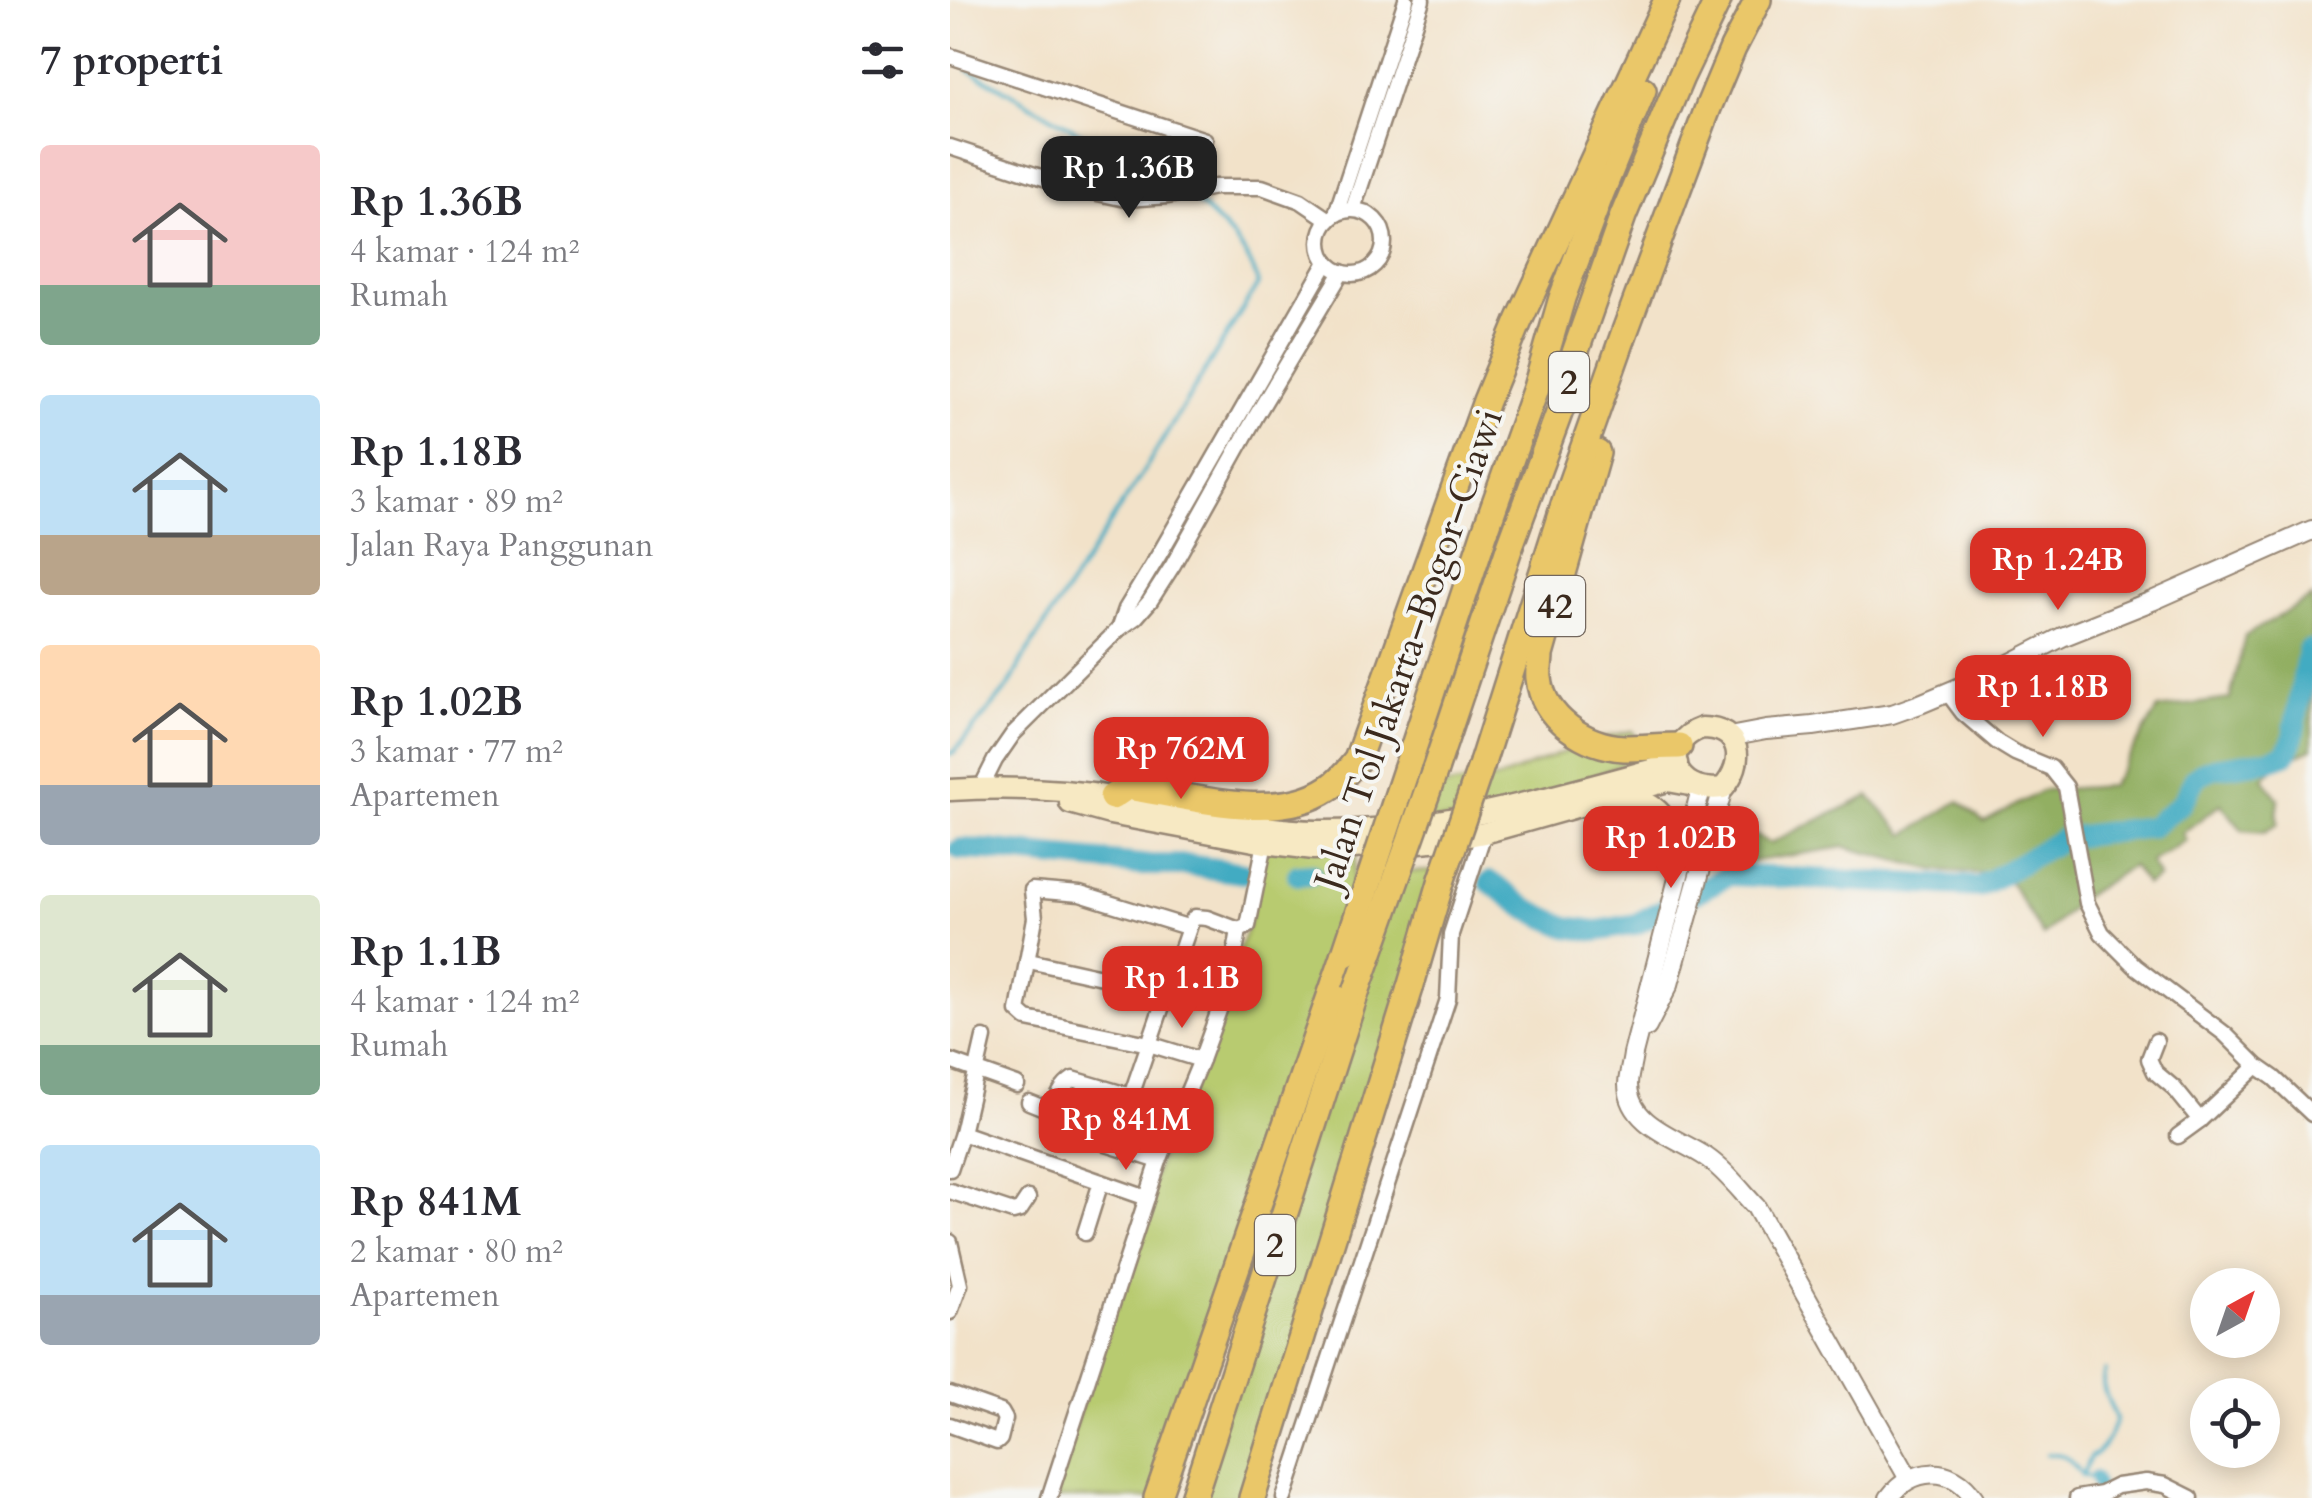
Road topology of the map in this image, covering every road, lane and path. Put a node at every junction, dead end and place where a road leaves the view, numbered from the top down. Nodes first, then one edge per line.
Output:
1 (1406, 0) edge
2 (1422, 0) edge
3 (1667, 0) edge
4 (1685, 0) edge
5 (1718, 0) edge
6 (1758, 0) edge
7 (950, 56) edge
8 (1205, 140) dead end
9 (950, 146) edge
10 (1353, 209) junction
11 (1332, 217) junction
12 (1328, 262) junction
13 (1342, 272) junction
14 (1614, 365) junction
15 (2312, 530) edge
16 (1118, 629) junction
17 (1948, 693) junction
18 (1729, 737) junction
19 (1678, 754) junction
20 (1695, 787) junction
21 (982, 788) junction
22 (1723, 788) junction
23 (950, 790) edge
24 (1612, 796) junction
25 (1111, 805) junction
26 (1484, 833) junction
27 (1264, 850) junction
28 (1689, 861) junction
29 (1188, 927) junction
30 (1244, 928) junction
31 (1028, 961) junction
32 (1168, 984) junction
33 (984, 1038) dead end
34 (2156, 1041) dead end
35 (1149, 1044) junction
36 (1633, 1054) junction
37 (1201, 1060) junction
38 (950, 1061) edge
39 (2256, 1066) junction
40 (977, 1071) junction
41 (1017, 1084) dead end
42 (1131, 1096) junction
43 (1029, 1102) dead end
44 (1054, 1112) junction
45 (2312, 1114) edge
46 (2200, 1120) junction
47 (962, 1133) junction
48 (2178, 1136) dead end
49 (1106, 1144) dead end
50 (1160, 1162) junction
51 (950, 1169) edge
52 (1101, 1182) junction
53 (950, 1191) edge
54 (1028, 1198) dead end
55 (1147, 1198) junction
56 (1084, 1233) dead end
57 (950, 1242) edge
58 (950, 1312) edge
59 (950, 1394) edge
60 (950, 1425) edge
61 (1908, 1478) junction
62 (2162, 1492) edge
63 (2108, 1496) edge
64 (1049, 1498) edge
65 (1157, 1498) edge
66 (1193, 1498) edge
67 (1252, 1498) edge
68 (1284, 1498) edge
69 (1889, 1498) edge
70 (1974, 1498) edge
71 (2077, 1498) edge
72 (2191, 1498) edge

1 - 11 street
2 - 10 street
3 - 25 highway
4 - 65 highway, Jalan Tol Jakarta–Bogor–Ciawi / 2, bridge
5 - 66 highway, Jalan Tol Jakarta–Bogor–Ciawi / 2, bridge
6 - 14 highway, 42
7 - 8 street
9 - 11 street
10 - 11 street
10 - 13 street
11 - 12 street
12 - 13 street
12 - 16 street
13 - 16 street
14 - 19 highway, 42
14 - 67 highway, 42, bridge
15 - 17 street
16 - 21 street
17 - 18 street
17 - 39 street
18 - 19 main road
18 - 22 main road
19 - 20 main road
19 - 25 main road
20 - 22 main road
20 - 24 main road
20 - 28 street
21 - 23 main road
21 - 25 main road
22 - 28 street
24 - 26 main road
24 - 28 main road
25 - 27 main road
26 - 27 main road
26 - 68 street
27 - 30 street
28 - 36 street
28 - 36 street
29 - 30 street
29 - 31 street
29 - 32 street
30 - 37 street
31 - 32 street
31 - 35 street
32 - 35 street
33 - 40 street
34 - 46 street
35 - 37 street
35 - 42 street
36 - 61 street
37 - 50 street
38 - 40 street
39 - 45 street
39 - 46 street
40 - 41 street
40 - 47 street
42 - 44 street
42 - 44 street
43 - 44 street
46 - 48 street
47 - 51 street
47 - 52 street
49 - 50 street
50 - 55 street
52 - 55 street
52 - 56 street
53 - 54 street
55 - 64 street
57 - 58 street
59 - 60 street
61 - 69 street
61 - 70 street
62 - 63 street
62 - 72 street
63 - 71 street

